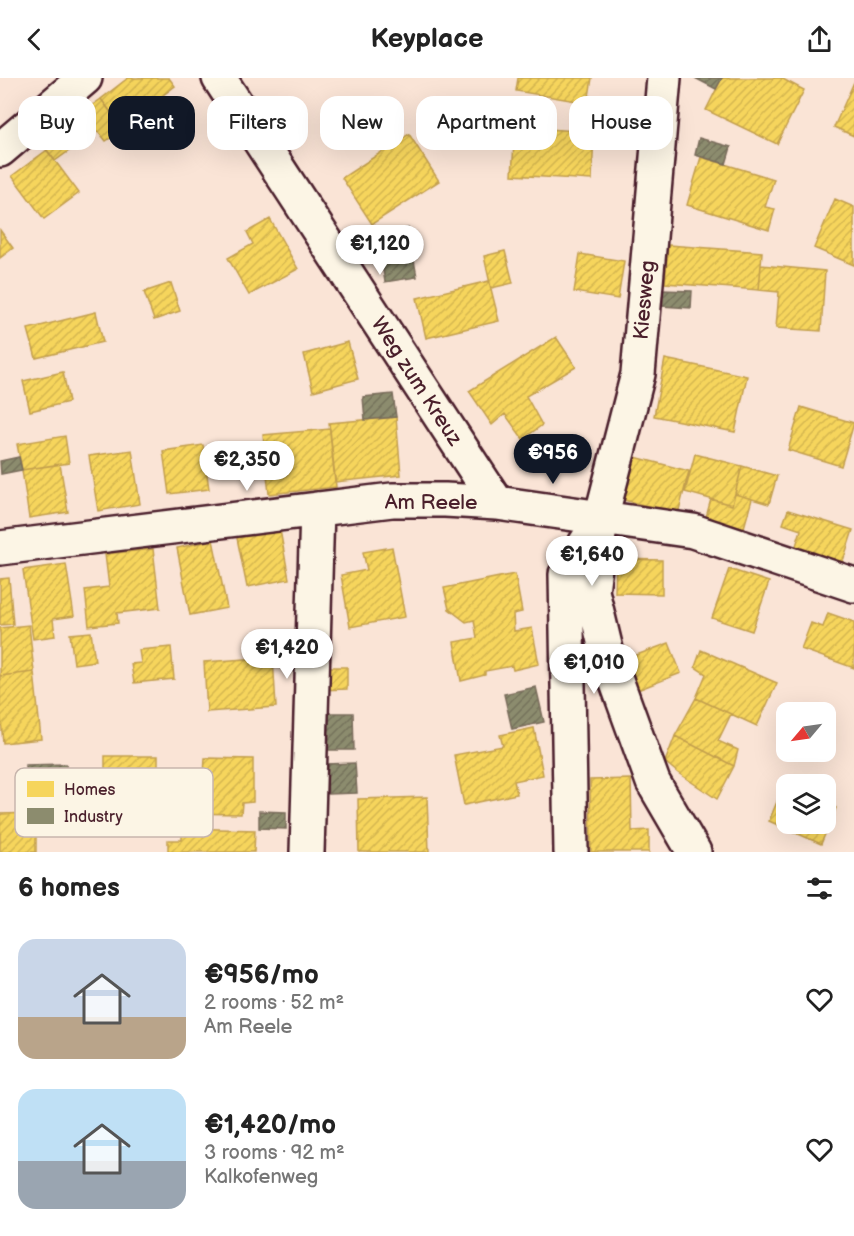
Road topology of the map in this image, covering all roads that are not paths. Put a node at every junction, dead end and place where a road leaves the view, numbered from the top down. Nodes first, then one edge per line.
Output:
1 (85, 78) edge
2 (219, 78) edge
3 (664, 78) edge
4 (0, 150) edge
5 (497, 502) junction
6 (317, 509) junction
7 (601, 518) junction
8 (0, 548) edge
9 (854, 585) edge
10 (307, 852) edge
11 (572, 852) edge
12 (694, 852) edge

1 - 4 street
2 - 5 street, Weg zum Kreuz
3 - 7 street, Kiesweg
5 - 6 street, Am Reele
5 - 7 street, Am Reele
6 - 8 street, Am Reele
6 - 10 street
7 - 9 street, Am Reele
7 - 11 street
7 - 12 street

